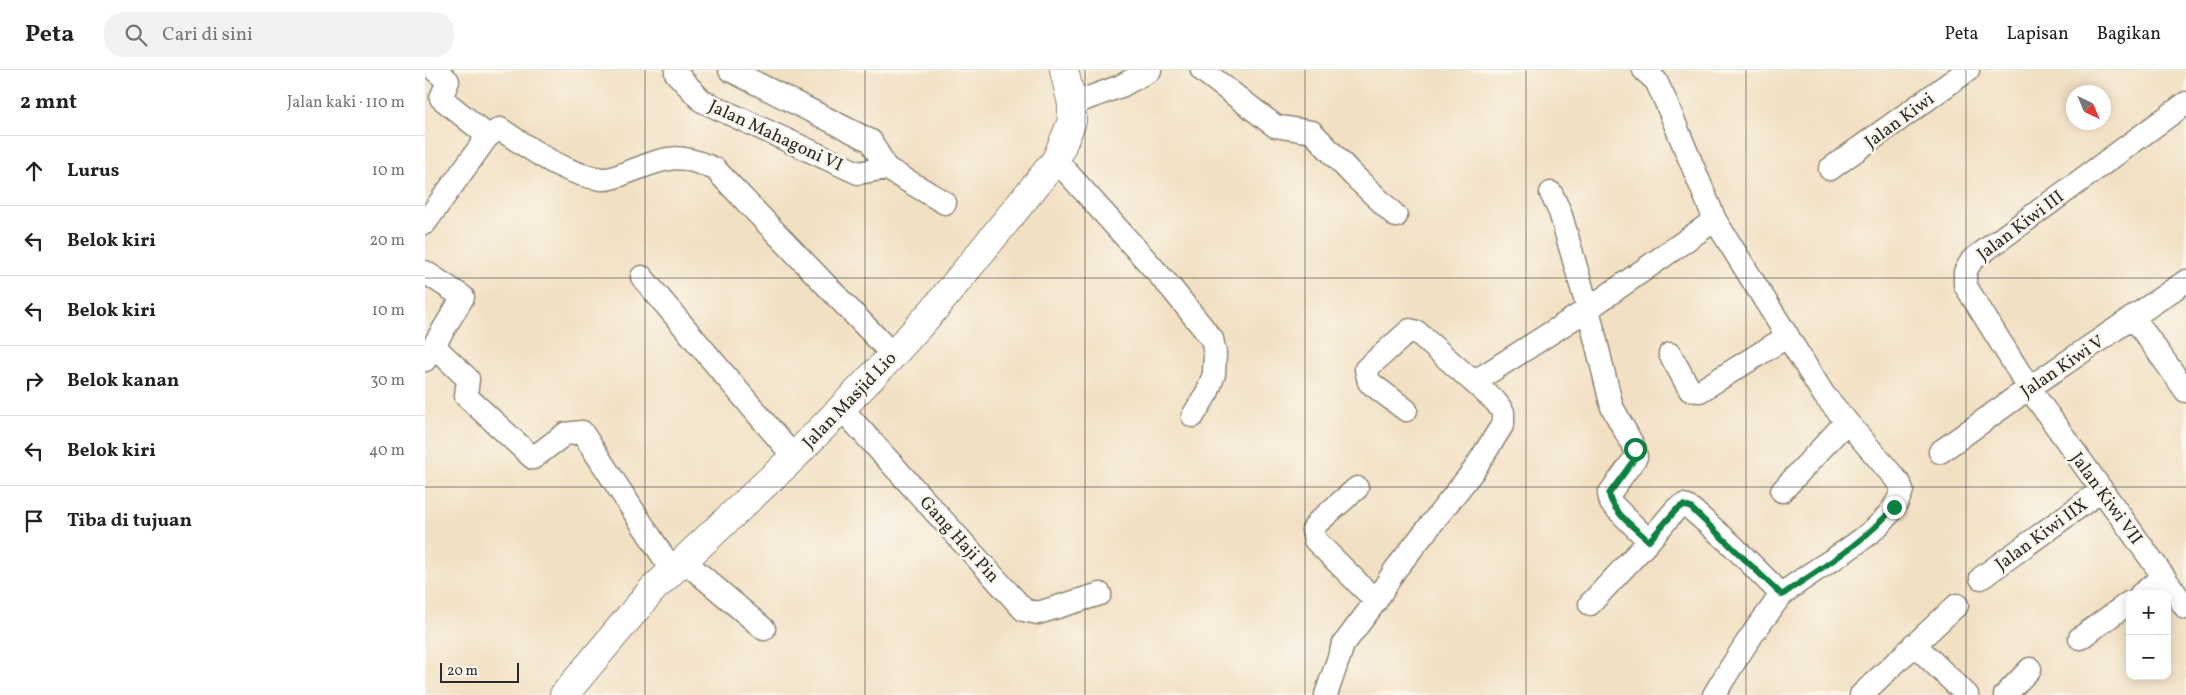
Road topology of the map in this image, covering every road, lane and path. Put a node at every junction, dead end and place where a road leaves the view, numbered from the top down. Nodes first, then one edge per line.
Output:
1 (435, 70) edge
2 (730, 70) edge
3 (1064, 70) edge
4 (1150, 70) edge
5 (1201, 70) edge
6 (1643, 70) edge
7 (1968, 70) edge
8 (680, 71) edge
9 (1072, 104) junction
10 (2184, 109) edge
11 (488, 136) junction
12 (1056, 160) junction
13 (886, 168) junction
14 (1830, 169) dead end
15 (1551, 193) dead end
16 (945, 203) dead end
17 (1395, 216) dead end
18 (1715, 220) junction
19 (425, 223) edge
20 (425, 272) edge
21 (642, 277) dead end
22 (2186, 281) edge
23 (1588, 309) junction
24 (2134, 318) junction
25 (1789, 336) junction
26 (429, 353) edge
27 (1670, 354) dead end
28 (893, 355) junction
29 (1474, 382) junction
30 (2029, 388) junction
31 (2186, 391) edge
32 (842, 409) junction
33 (1406, 410) dead end
34 (1193, 416) dead end
35 (1846, 422) junction
36 (1940, 452) dead end
37 (794, 457) junction
38 (1357, 488) dead end
39 (2102, 490) junction
40 (1782, 491) dead end
41 (1649, 541) junction
42 (678, 565) junction
43 (2164, 577) junction
44 (1981, 578) dead end
45 (2146, 590) edge
46 (1100, 594) dead end
47 (1782, 595) junction
48 (1376, 601) junction
49 (1590, 604) dead end
50 (1957, 605) dead end
51 (2126, 605) edge
52 (2186, 608) edge
53 (765, 629) dead end
54 (2080, 638) dead end
55 (1914, 644) junction
56 (2030, 669) dead end
57 (564, 695) edge
58 (1326, 695) edge
59 (1713, 695) edge
60 (1861, 695) edge
61 (1967, 695) edge
62 (2005, 695) edge

1 - 11 street
2 - 13 street, Jalan Mahagoni VI
3 - 9 street, Jalan Masjid Lio
4 - 9 street
5 - 17 street
6 - 18 street
7 - 14 street, Jalan Kiwi
8 - 13 street, Jalan Mahagoni VI
9 - 12 street, Jalan Masjid Lio
10 - 30 street, Jalan Kiwi III
11 - 19 street
11 - 28 street
12 - 28 street, Jalan Masjid Lio
12 - 34 street
13 - 16 street
15 - 23 street
18 - 23 street
18 - 25 street
20 - 26 street
21 - 37 street
22 - 24 street, Jalan Kiwi V
23 - 29 street
23 - 41 street
24 - 30 street, Jalan Kiwi V
24 - 31 street
25 - 27 street
25 - 35 street
26 - 42 street
28 - 32 street, Jalan Masjid Lio
29 - 33 street
29 - 48 street
30 - 36 street, Jalan Kiwi V
30 - 39 street, Jalan Kiwi VII
32 - 37 street, Jalan Masjid Lio
32 - 46 street, Gang Haji Pin
35 - 40 street
35 - 47 street
37 - 42 street, Jalan Masjid Lio
38 - 48 street
39 - 43 street, Jalan Kiwi VII
39 - 44 street, Jalan Kiwi IIX
41 - 47 street
41 - 49 street
42 - 53 street
42 - 57 street, Jalan Masjid Lio
43 - 45 street
43 - 52 street, Jalan Kiwi VII
47 - 59 street
48 - 58 street
50 - 55 street
51 - 54 street
55 - 60 street
55 - 61 street
56 - 62 street

